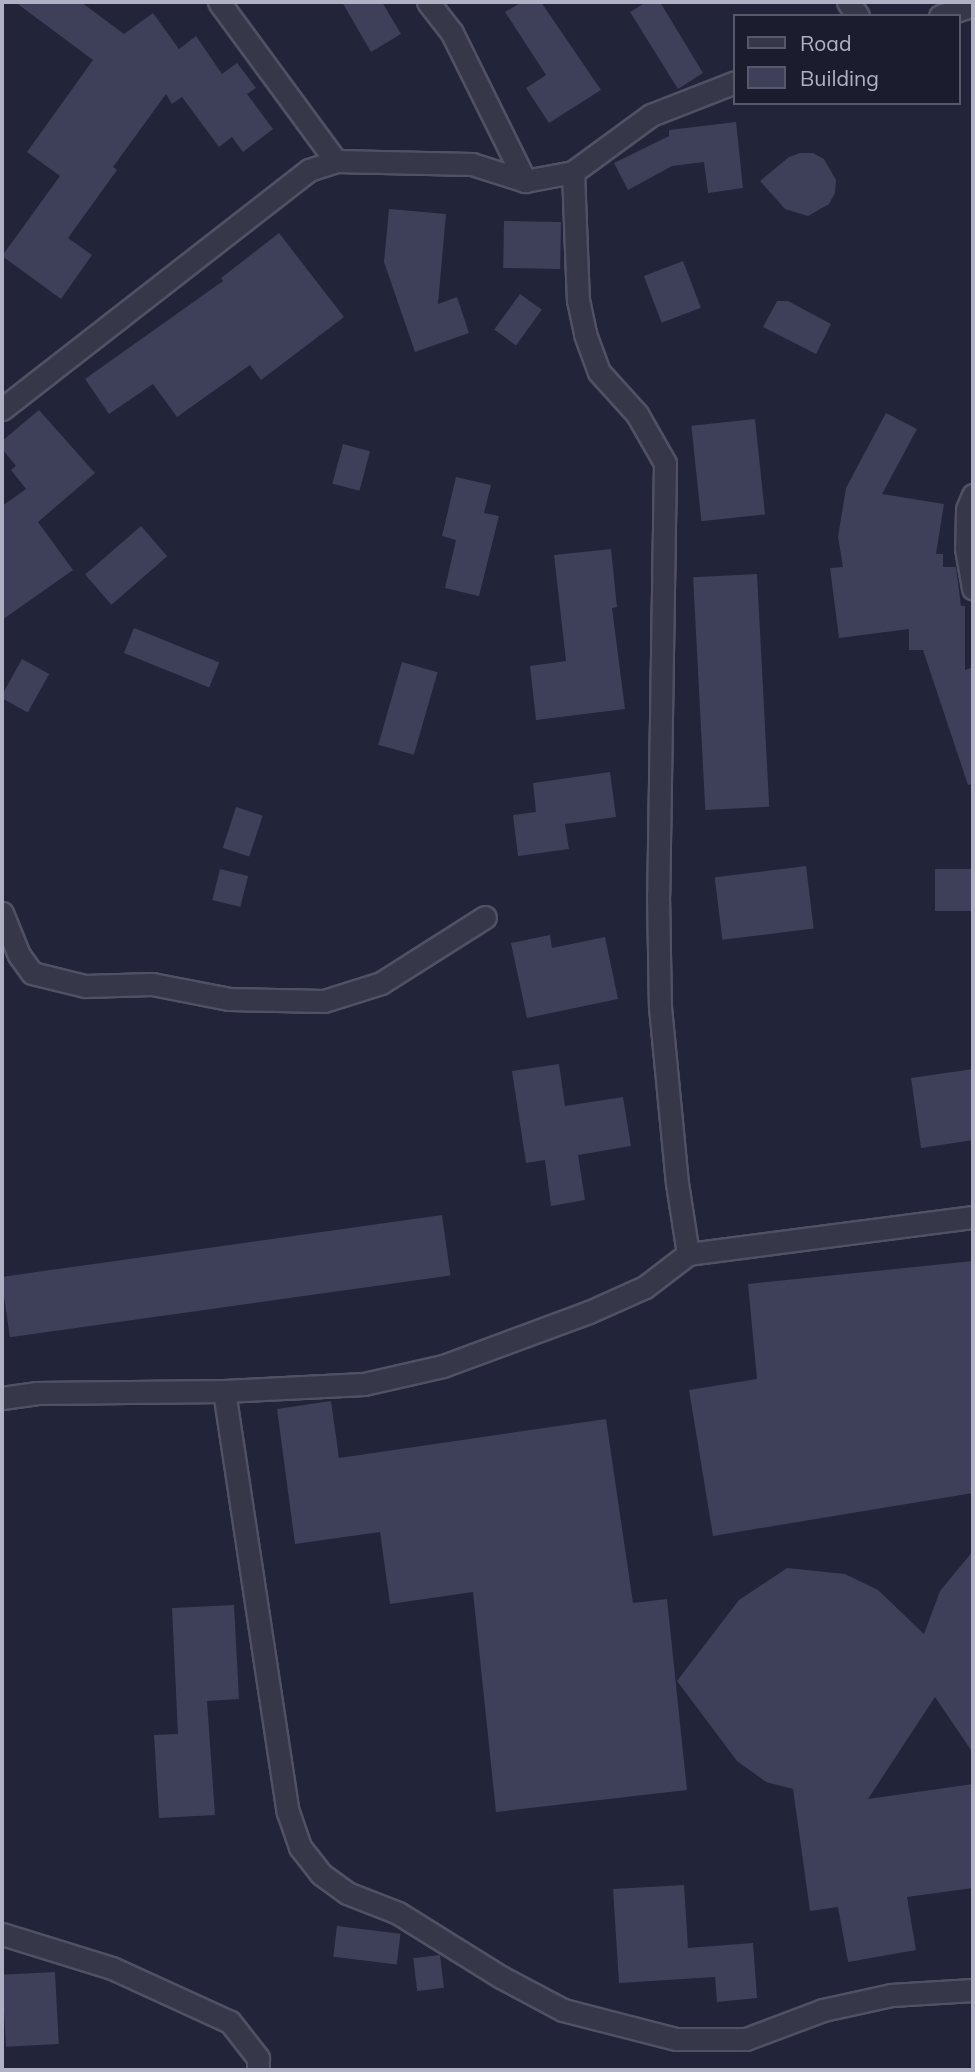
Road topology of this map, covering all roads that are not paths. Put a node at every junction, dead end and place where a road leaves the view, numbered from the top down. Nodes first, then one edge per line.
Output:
1 (219, 2) edge
2 (428, 2) edge
3 (973, 5) edge
4 (946, 14) edge
5 (734, 82) edge
6 (336, 160) junction
7 (573, 172) junction
8 (525, 181) junction
9 (2, 409) edge
10 (973, 495) edge
11 (973, 587) edge
12 (2, 913) edge
13 (485, 917) dead end
14 (973, 1217) edge
15 (688, 1254) junction
16 (224, 1391) junction
17 (2, 1398) edge
18 (2, 1934) edge
19 (973, 1990) edge
20 (258, 2070) edge

1 - 6 street
2 - 8 street
3 - 4 street
5 - 7 street
6 - 8 street
6 - 9 street
7 - 8 street
7 - 15 street
10 - 11 street
12 - 13 street
14 - 15 street
15 - 16 street
16 - 17 street
16 - 19 street
18 - 20 street

